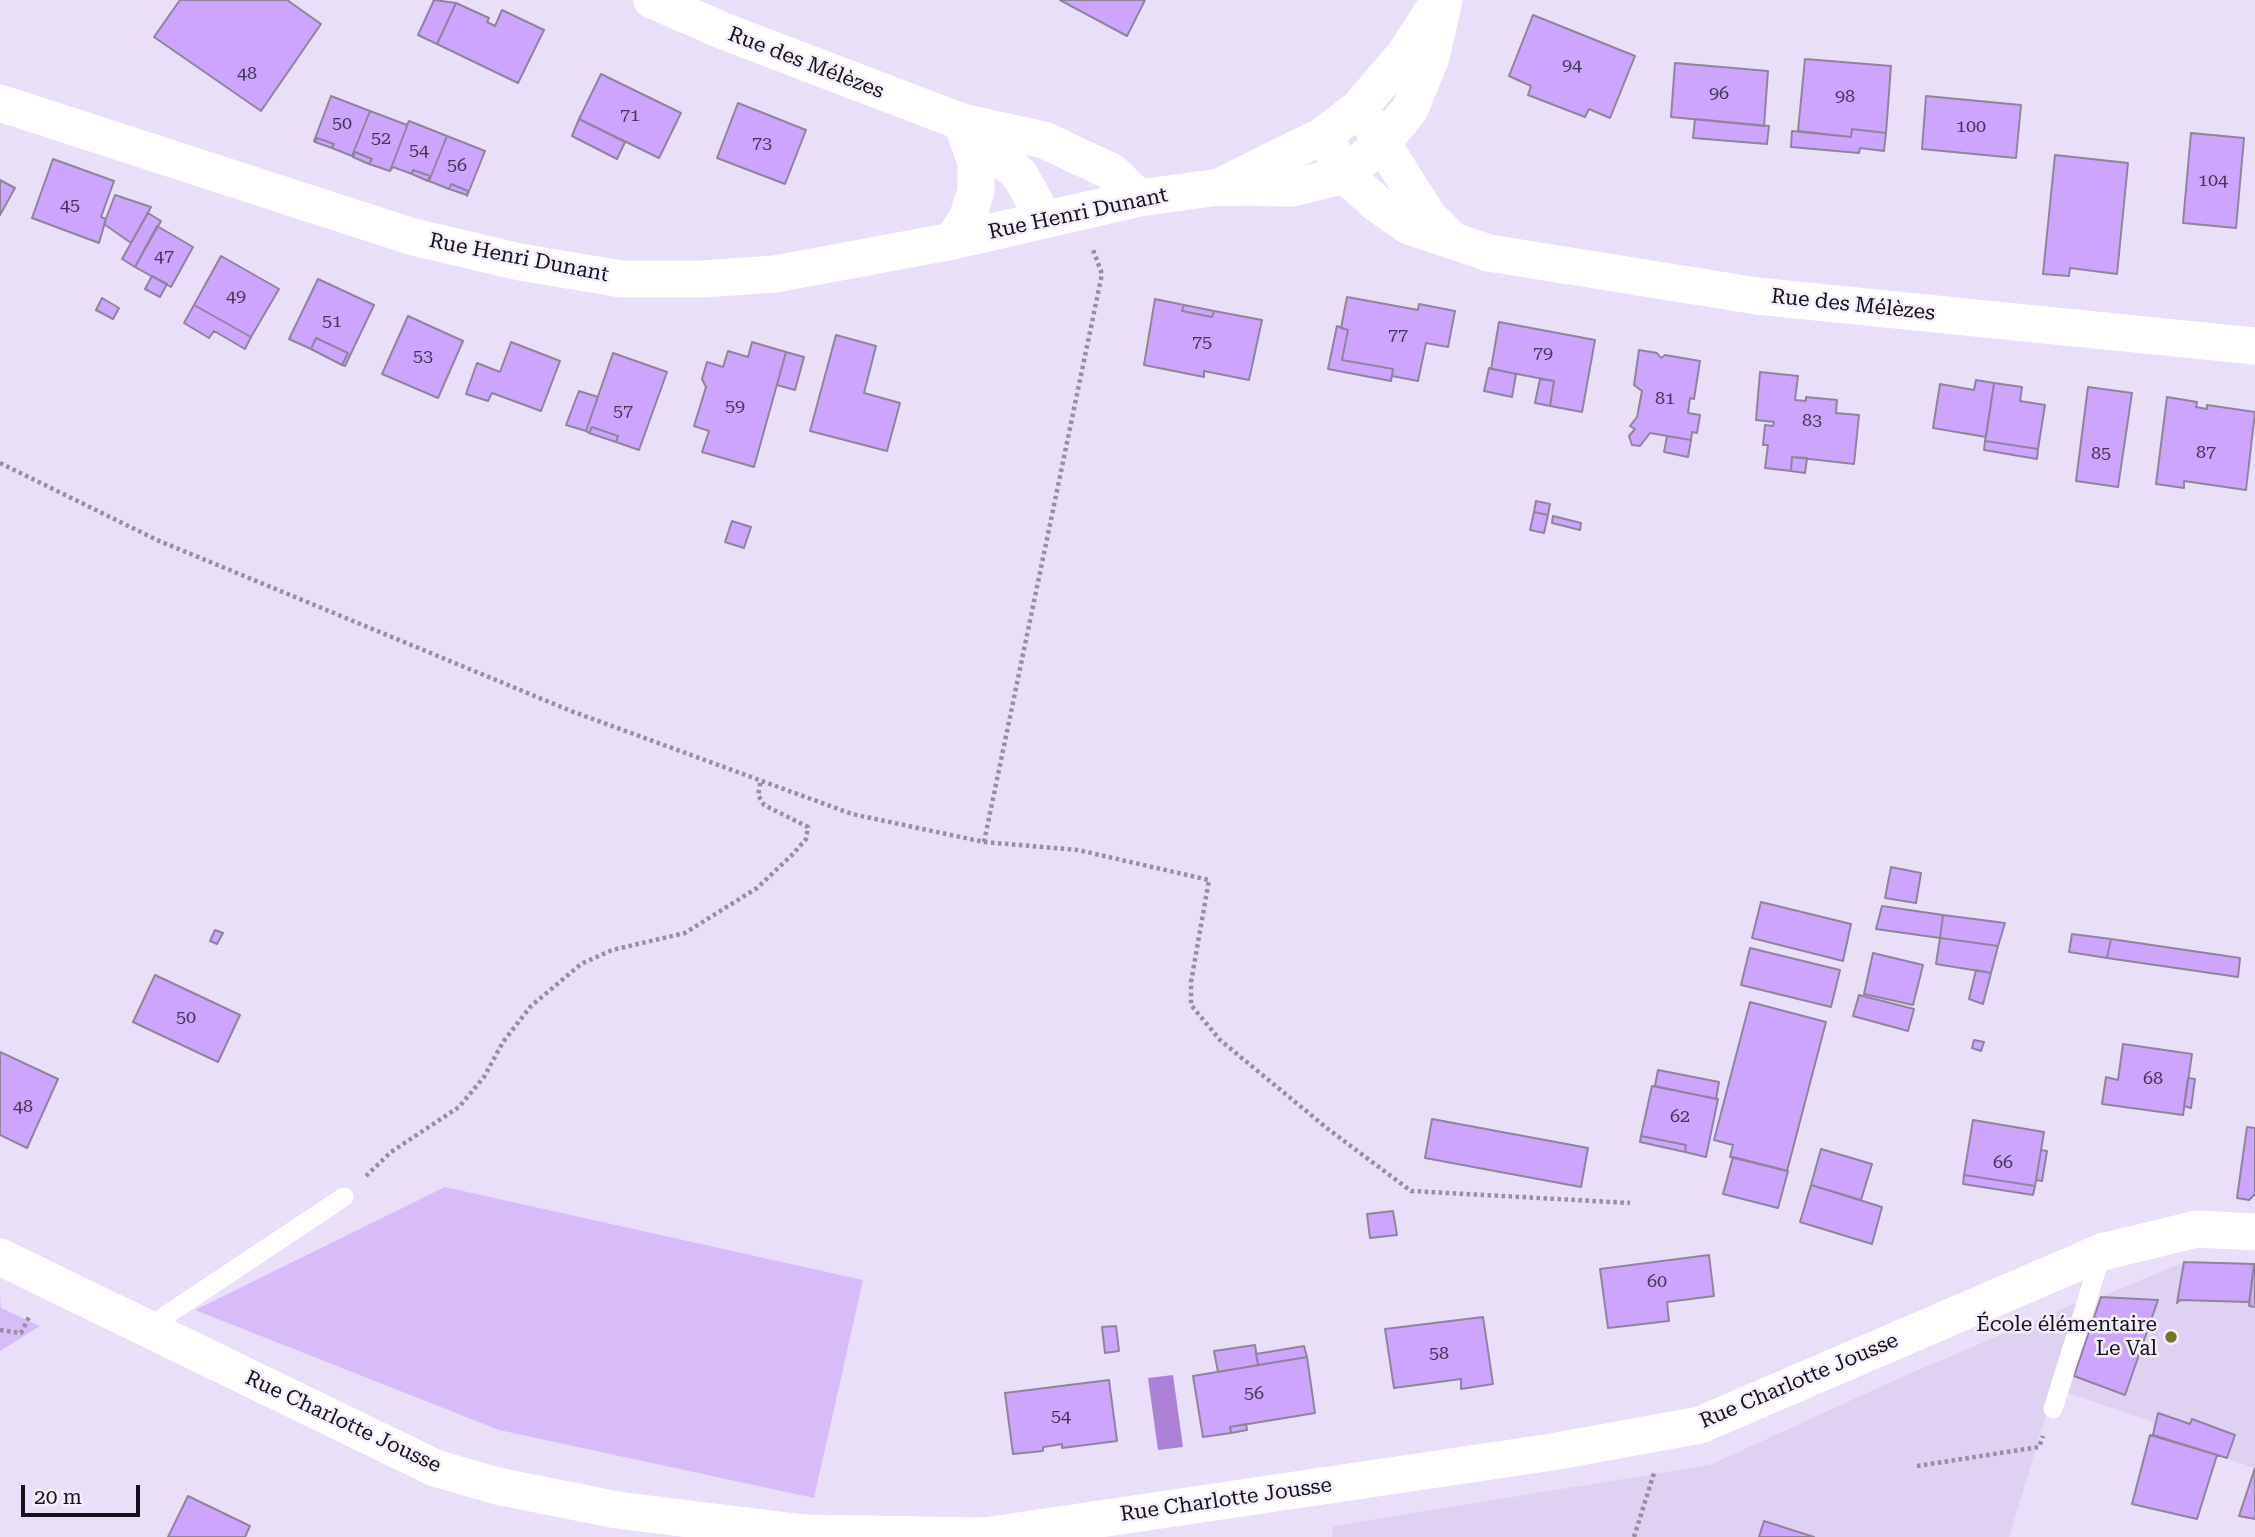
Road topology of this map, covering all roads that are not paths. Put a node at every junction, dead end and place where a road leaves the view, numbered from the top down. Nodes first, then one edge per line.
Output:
1 (652, 0) edge
2 (1442, 0) edge
3 (0, 103) edge
4 (1359, 108) junction
5 (962, 122) junction
6 (1324, 135) junction
7 (1383, 142) junction
8 (1345, 175) junction
9 (1219, 187) junction
10 (1139, 198) junction
11 (1044, 219) junction
12 (953, 241) junction
13 (1455, 243) junction
14 (2255, 346) edge
15 (344, 1197) road end
16 (2255, 1232) edge
17 (2102, 1252) junction
18 (0, 1257) edge
19 (147, 1328) junction
20 (2053, 1409) road end

1 - 5 street, Rue des Mélèzes
2 - 4 street, Rue Henri Dunant
2 - 7 street, Rue Henri Dunant
3 - 12 street, Rue Henri Dunant
4 - 6 street, Rue Henri Dunant
4 - 7 street, Rue des Mélèzes
5 - 10 street, Rue des Mélèzes
5 - 11 street, Rue des Mélèzes
5 - 12 street
6 - 8 street, Rue des Mélèzes
6 - 9 street, Rue Henri Dunant
7 - 8 street, Rue Henri Dunant
7 - 13 street, Rue des Mélèzes
8 - 9 street, Rue Henri Dunant
8 - 13 street, Rue des Mélèzes
9 - 10 street, Rue Henri Dunant
10 - 11 street, Rue Henri Dunant
11 - 12 street, Rue Henri Dunant
13 - 14 street, Rue des Mélèzes
15 - 19 lane
16 - 17 street, Rue Charlotte Jousse
17 - 19 street, Rue Charlotte Jousse
17 - 20 lane
18 - 19 street, Rue Charlotte Jousse

